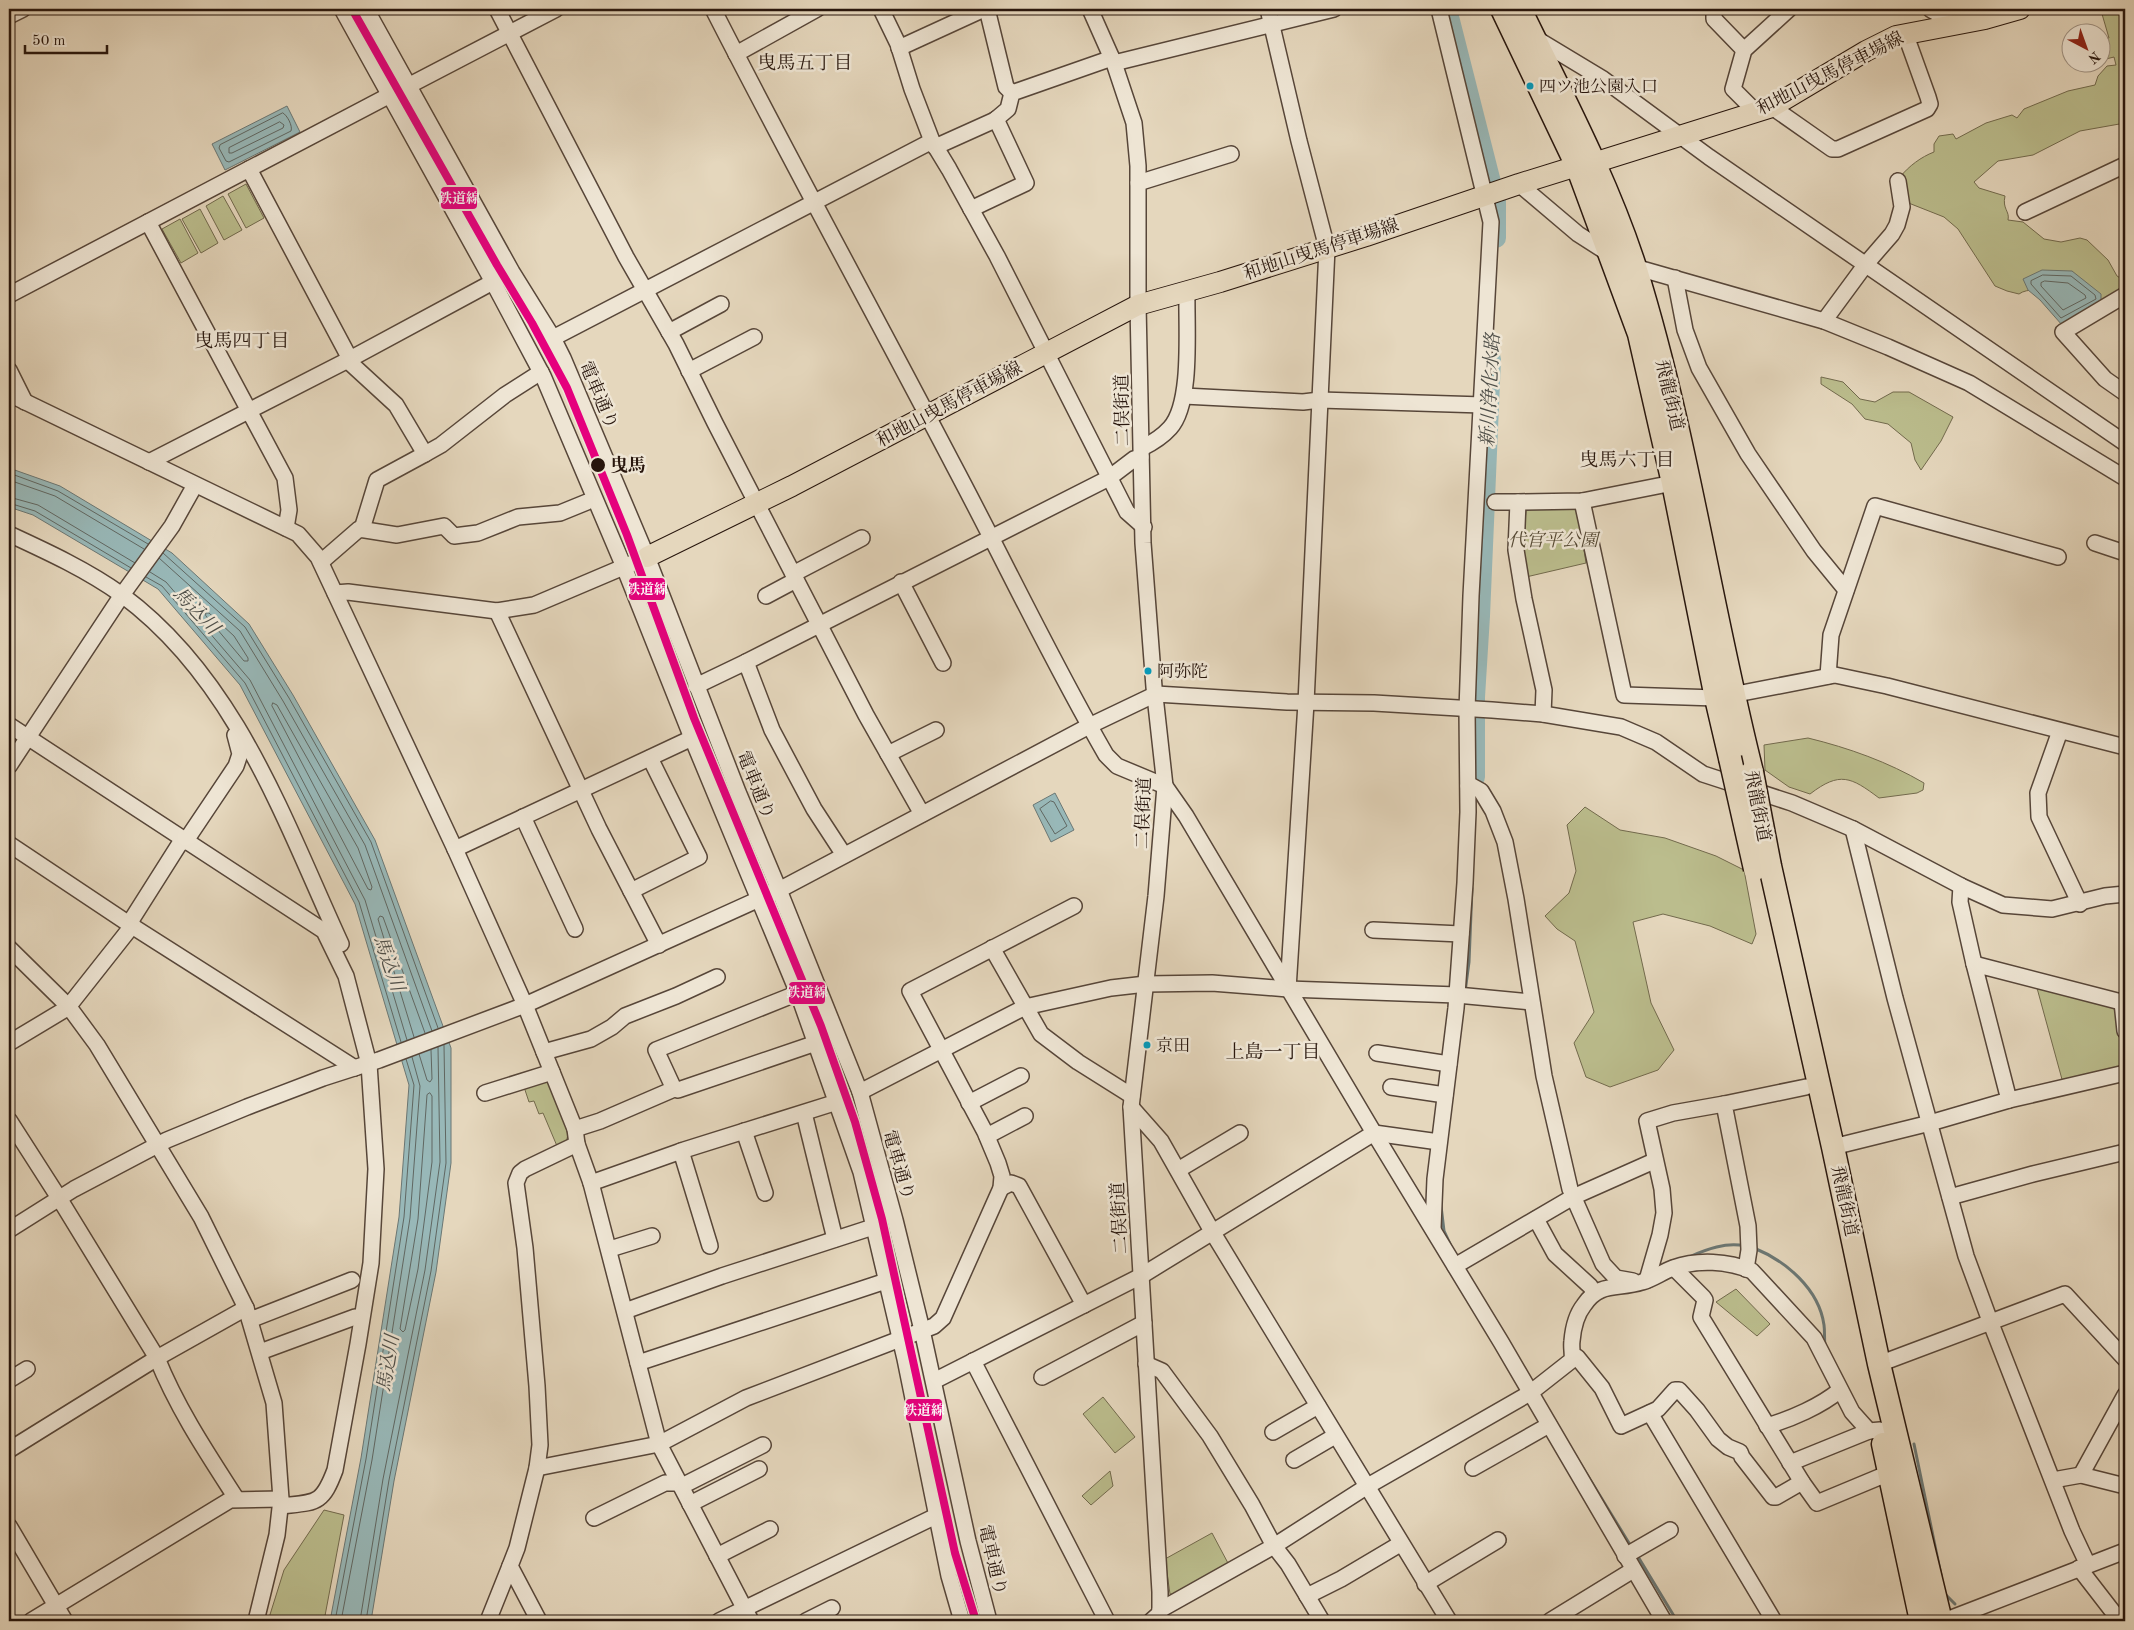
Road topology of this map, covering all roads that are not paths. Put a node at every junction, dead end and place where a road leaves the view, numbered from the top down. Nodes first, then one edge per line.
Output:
1 (23, 9) edge
2 (342, 9) edge
3 (366, 9) edge
4 (497, 9) edge
5 (556, 9) edge
6 (713, 9) edge
7 (817, 9) edge
8 (881, 9) edge
9 (986, 9) edge
10 (1090, 9) edge
11 (1268, 9) edge
12 (1334, 9) edge
13 (1439, 9) edge
14 (1502, 9) edge
15 (1520, 9) edge
16 (1714, 9) edge
17 (1789, 9) edge
18 (1930, 9) edge
19 (1953, 9) edge
20 (2004, 11) edge
21 (9, 16) edge
22 (1273, 24) junction
23 (509, 33) junction
24 (1905, 33) junction
25 (1534, 37) junction
26 (899, 48) junction
27 (1744, 50) junction
28 (736, 54) junction
29 (1113, 61) junction
30 (410, 85) junction
31 (1012, 93) junction
32 (390, 95) junction
33 (1764, 109) junction
34 (996, 119) junction
35 (1682, 135) junction
36 (933, 144) junction
37 (1231, 154) dead end
38 (1586, 165) junction
39 (2124, 167) edge
40 (249, 169) junction
41 (1898, 181) dead end
42 (1138, 183) junction
43 (1519, 184) junction
44 (1491, 194) junction
45 (815, 203) junction
46 (971, 209) junction
47 (2025, 212) dead end
48 (148, 222) junction
49 (1327, 248) junction
50 (1611, 255) junction
51 (1866, 264) junction
52 (1635, 269) junction
53 (512, 272) junction
54 (1675, 278) junction
55 (493, 282) junction
56 (645, 291) junction
57 (1187, 291) junction
58 (9, 295) edge
59 (2123, 301) edge
60 (721, 304) dead end
61 (1138, 305) junction
62 (1824, 321) junction
63 (669, 332) junction
64 (754, 337) dead end
65 (553, 338) junction
66 (1046, 353) junction
67 (348, 360) junction
68 (9, 370) edge
69 (689, 371) junction
70 (541, 372) junction
71 (2125, 393) edge
72 (9, 394) edge
73 (1184, 396) junction
74 (1320, 400) junction
75 (25, 402) junction
76 (1483, 405) junction
77 (249, 410) junction
78 (927, 415) junction
79 (2125, 443) edge
80 (1141, 453) junction
81 (425, 454) junction
82 (149, 462) junction
83 (1109, 478) junction
84 (2125, 478) edge
85 (1673, 483) junction
86 (195, 485) junction
87 (1582, 501) junction
88 (587, 502) dead end
89 (1496, 502) dead end
90 (1518, 502) junction
91 (756, 503) junction
92 (1144, 526) junction
93 (286, 528) junction
94 (362, 529) junction
95 (9, 534) edge
96 (991, 537) junction
97 (862, 538) dead end
98 (2095, 543) dead end
99 (2125, 553) edge
100 (647, 557) junction
101 (2058, 557) dead end
102 (321, 562) junction
103 (624, 568) junction
104 (795, 577) junction
105 (901, 582) junction
106 (1846, 590) junction
107 (335, 593) junction
108 (122, 594) junction
109 (766, 596) dead end
110 (498, 611) junction
111 (820, 624) junction
112 (746, 662) junction
113 (943, 663) dead end
114 (1828, 676) junction
115 (696, 686) junction
116 (1156, 694) junction
117 (1725, 696) junction
118 (1306, 702) junction
119 (1474, 710) junction
120 (1543, 714) junction
121 (234, 722) junction
122 (9, 725) edge
123 (1089, 726) junction
124 (936, 730) dead end
125 (2060, 731) junction
126 (28, 737) junction
127 (692, 738) junction
128 (2125, 747) edge
129 (888, 754) junction
130 (650, 758) junction
131 (9, 766) edge
132 (1165, 786) junction
133 (1474, 788) junction
134 (582, 789) junction
135 (922, 814) junction
136 (523, 817) junction
137 (1853, 829) junction
138 (184, 841) junction
139 (9, 844) edge
140 (455, 849) junction
141 (844, 855) junction
142 (1762, 868) junction
143 (1961, 886) junction
144 (779, 890) junction
145 (631, 891) junction
146 (2125, 894) edge
147 (760, 898) junction
148 (2080, 904) junction
149 (1074, 906) dead end
150 (132, 926) junction
151 (575, 929) dead end
152 (1373, 930) dead end
153 (1461, 934) junction
154 (659, 945) junction
155 (9, 948) edge
156 (992, 948) junction
157 (1974, 964) junction
158 (717, 977) dead end
159 (1146, 984) junction
160 (1288, 989) junction
161 (798, 993) junction
162 (1462, 996) junction
163 (1531, 1002) junction
164 (524, 1005) junction
165 (68, 1006) junction
166 (1025, 1007) junction
167 (2124, 1007) edge
168 (357, 1015) junction
169 (2125, 1031) edge
170 (9, 1043) edge
171 (816, 1043) junction
172 (940, 1050) junction
173 (544, 1052) junction
174 (1377, 1053) dead end
175 (368, 1064) junction
176 (1448, 1064) junction
177 (552, 1072) junction
178 (2125, 1073) edge
179 (1021, 1076) dead end
180 (1391, 1087) dead end
181 (1806, 1087) junction
182 (674, 1089) junction
183 (860, 1092) junction
184 (485, 1093) dead end
185 (1445, 1095) junction
186 (2010, 1100) junction
187 (837, 1102) junction
188 (1132, 1102) junction
189 (969, 1103) junction
190 (1724, 1104) junction
191 (804, 1113) junction
192 (1025, 1116) dead end
193 (9, 1120) edge
194 (1930, 1124) junction
195 (575, 1128) junction
196 (744, 1131) junction
197 (1240, 1133) dead end
198 (1374, 1134) junction
199 (987, 1136) junction
200 (1439, 1142) junction
201 (577, 1144) junction
202 (157, 1146) junction
203 (1833, 1147) junction
204 (681, 1151) junction
205 (2125, 1152) edge
206 (1654, 1161) junction
207 (1178, 1170) junction
208 (591, 1183) junction
209 (1001, 1188) junction
210 (765, 1193) dead end
211 (1573, 1197) junction
212 (1950, 1197) junction
213 (59, 1198) junction
214 (1536, 1219) junction
215 (873, 1227) junction
216 (1433, 1229) junction
217 (9, 1230) edge
218 (1213, 1233) junction
219 (652, 1236) dead end
220 (836, 1239) junction
221 (710, 1246) dead end
222 (610, 1249) junction
223 (1459, 1264) junction
224 (1674, 1268) junction
225 (1746, 1269) junction
226 (1141, 1276) junction
227 (352, 1280) dead end
228 (886, 1281) junction
229 (1645, 1281) junction
230 (1596, 1293) junction
231 (1084, 1305) junction
232 (625, 1311) junction
233 (248, 1314) junction
234 (355, 1317) dead end
235 (1990, 1322) junction
236 (1144, 1323) junction
237 (922, 1330) junction
238 (900, 1338) junction
239 (260, 1352) junction
240 (1573, 1356) junction
241 (157, 1358) junction
242 (2125, 1360) edge
243 (973, 1361) junction
244 (638, 1363) junction
245 (1146, 1364) junction
246 (1879, 1364) junction
247 (27, 1369) dead end
248 (1042, 1377) dead end
249 (9, 1380) edge
250 (934, 1381) junction
251 (1534, 1390) junction
252 (1840, 1390) junction
253 (2125, 1395) edge
254 (1318, 1406) junction
255 (1650, 1413) junction
256 (1549, 1425) junction
257 (1767, 1426) junction
258 (1874, 1431) junction
259 (1273, 1432) dead end
260 (1335, 1436) junction
261 (659, 1444) junction
262 (763, 1444) dead end
263 (9, 1450) edge
264 (1294, 1460) dead end
265 (1790, 1463) junction
266 (537, 1468) junction
267 (1473, 1468) dead end
268 (759, 1469) dead end
269 (1889, 1473) junction
270 (2080, 1475) junction
271 (2053, 1480) junction
272 (1802, 1482) junction
273 (681, 1484) junction
274 (2125, 1486) edge
275 (1366, 1487) junction
276 (236, 1498) junction
277 (281, 1502) junction
278 (690, 1504) junction
279 (936, 1516) junction
280 (594, 1518) dead end
281 (9, 1526) edge
282 (770, 1529) dead end
283 (1670, 1530) dead end
284 (1498, 1540) dead end
285 (1400, 1544) junction
286 (1274, 1546) junction
287 (2125, 1551) edge
288 (1632, 1552) junction
289 (717, 1556) junction
290 (510, 1566) junction
291 (2083, 1566) junction
292 (1633, 1570) junction
293 (1425, 1584) junction
294 (1307, 1596) junction
295 (56, 1606) junction
296 (832, 1608) dead end
297 (748, 1615) edge
298 (1156, 1618) edge
299 (31, 1621) edge
300 (65, 1621) edge
301 (256, 1621) edge
302 (488, 1621) edge
303 (539, 1621) edge
304 (719, 1621) edge
305 (806, 1621) edge
306 (962, 1621) edge
307 (989, 1621) edge
308 (1107, 1621) edge
309 (1322, 1621) edge
310 (1449, 1621) edge
311 (1550, 1621) edge
312 (1664, 1621) edge
313 (1774, 1621) edge
314 (1921, 1621) edge
315 (1942, 1621) edge
316 (2120, 1621) edge

1 - 21 street
2 - 32 street
3 - 30 street, 電車通り
4 - 23 street
5 - 23 street
6 - 28 street
7 - 28 street
8 - 26 street
9 - 26 street
9 - 31 street
10 - 29 street, 二俣街道
11 - 22 street
12 - 22 street
13 - 44 street
14 - 38 highway, 飛龍街道
15 - 25 highway, 飛龍街道
16 - 27 street
17 - 27 street
18 - 19 street
20 - 24 main road, 和地山曳馬停車場線
22 - 29 street
22 - 49 street
23 - 30 street
23 - 56 street
24 - 33 main road, 和地山曳馬停車場線
24 - 33 street
25 - 35 street
25 - 38 highway, 飛龍街道
26 - 36 street
27 - 33 street
28 - 45 street
29 - 31 street
29 - 42 street, 二俣街道
30 - 53 street, 電車通り
31 - 34 street
32 - 40 street
32 - 55 street
33 - 35 main road, 和地山曳馬停車場線
34 - 36 street
34 - 46 street
35 - 38 main road, 和地山曳馬停車場線
35 - 51 street
36 - 45 street
36 - 46 street
37 - 42 street
38 - 43 main road, 和地山曳馬停車場線
38 - 50 highway, 飛龍街道
38 - 52 highway, 飛龍街道
39 - 47 street
40 - 48 street
40 - 67 street
41 - 51 street
42 - 61 street, 二俣街道
43 - 44 main road, 和地山曳馬停車場線
43 - 50 street
44 - 49 main road, 和地山曳馬停車場線
44 - 76 street
45 - 56 street
45 - 78 street
46 - 66 street
48 - 58 street
48 - 77 street
49 - 57 main road, 和地山曳馬停車場線
49 - 74 street
50 - 52 street
50 - 85 highway, 飛龍街道
51 - 62 street
51 - 79 street
52 - 54 street
52 - 117 highway, 飛龍街道
53 - 55 street
53 - 65 street, 電車通り
54 - 62 street
54 - 106 street
55 - 67 street
55 - 70 street
56 - 63 street
56 - 65 street
57 - 61 main road, 和地山曳馬停車場線
57 - 73 street
59 - 71 street
60 - 63 street
61 - 66 main road, 和地山曳馬停車場線
61 - 80 street, 二俣街道
62 - 84 street
63 - 69 street
64 - 69 street
65 - 100 street, 電車通り
66 - 78 main road, 和地山曳馬停車場線
66 - 83 street
67 - 77 street
67 - 81 street
68 - 75 street
69 - 91 street
70 - 81 street
70 - 103 street
72 - 75 street
73 - 74 street
73 - 80 street
74 - 76 street
74 - 118 street
75 - 82 street
76 - 119 street
77 - 82 street
77 - 93 street
78 - 91 main road, 和地山曳馬停車場線
78 - 96 street
80 - 83 street
80 - 92 street, 二俣街道
81 - 94 street
82 - 86 street
83 - 92 street
83 - 96 street
85 - 87 street
85 - 117 highway, 飛龍街道
86 - 93 street
86 - 108 street
87 - 90 street
87 - 117 street
88 - 94 street
89 - 90 street
90 - 120 street
91 - 100 main road, 和地山曳馬停車場線
91 - 104 street
92 - 116 street, 二俣街道
93 - 102 street
94 - 102 street
95 - 108 street
96 - 105 street
96 - 123 street
97 - 104 street
98 - 99 street
100 - 103 street
100 - 115 street, 電車通り
101 - 106 street
102 - 107 street
103 - 110 street
103 - 127 street
104 - 109 street
104 - 111 street
105 - 111 street
105 - 113 street
106 - 114 street
107 - 110 street
107 - 140 street
108 - 121 street
108 - 126 street
110 - 134 street
111 - 112 street
111 - 129 street
112 - 115 street
112 - 141 street
114 - 117 street
114 - 125 street
115 - 144 street, 電車通り
116 - 118 street
116 - 123 street
116 - 132 street, 二俣街道
117 - 142 highway, 飛龍街道, bridge
117 - 142 highway, 飛龍街道, bridge
118 - 119 street
118 - 160 street
119 - 120 street
119 - 133 street
120 - 137 street
121 - 138 street
121 - 168 street
122 - 126 street
123 - 132 street
123 - 135 street
124 - 129 street
125 - 128 street
125 - 148 street
126 - 131 street
126 - 138 street
127 - 130 street
127 - 147 street
129 - 135 street
130 - 134 street
130 - 145 street
132 - 159 street, 二俣街道
132 - 160 street
133 - 153 street
133 - 163 street
134 - 136 street
134 - 145 street
135 - 141 street
136 - 140 street
136 - 151 street
137 - 143 street
137 - 194 street
138 - 150 street
138 - 168 street
139 - 150 street
140 - 164 street
141 - 144 street
142 - 181 highway, 飛龍街道
142 - 203 highway, 飛龍街道
143 - 148 street
143 - 157 street
144 - 147 street
144 - 183 street, 電車通り
145 - 154 street
146 - 148 street
147 - 154 street
147 - 161 street
149 - 156 street
150 - 165 street
150 - 175 street
152 - 153 street
153 - 162 street
154 - 164 street
155 - 165 street
156 - 166 street
156 - 172 street
157 - 167 street
157 - 186 street
158 - 173 street
159 - 160 street
159 - 166 street
159 - 188 street, 二俣街道
160 - 162 street
160 - 198 street
161 - 171 street
161 - 182 street
162 - 163 street
162 - 176 street
163 - 211 street
164 - 173 street
164 - 175 street
165 - 170 street
165 - 202 street
166 - 172 street
166 - 188 street
167 - 169 street
168 - 175 street
171 - 182 street
171 - 187 street
172 - 183 street
172 - 189 street
173 - 177 street
174 - 176 street
175 - 202 street
175 - 277 street
176 - 185 street
177 - 184 street
177 - 195 street
178 - 186 street
179 - 189 street
180 - 185 street
181 - 190 street
181 - 258 highway, 飛龍街道
182 - 195 street
183 - 237 street, 電車通り
185 - 200 street
186 - 194 street
187 - 191 street
187 - 215 street
188 - 207 street
188 - 226 street, 二俣街道
189 - 199 street
190 - 206 street
190 - 225 street
191 - 196 street
191 - 220 street
192 - 199 street
193 - 213 street
194 - 203 street
194 - 212 street
195 - 201 street
196 - 204 street
196 - 210 street
197 - 207 street
198 - 200 street
198 - 216 street
198 - 218 street
199 - 209 street
200 - 216 street
201 - 208 street
201 - 266 street
202 - 213 street
202 - 233 street
203 - 246 highway, 飛龍街道
204 - 208 street
204 - 221 street
205 - 212 street
206 - 211 street
206 - 229 street
207 - 218 street
208 - 222 street
209 - 231 street
209 - 237 street
211 - 214 street
211 - 229 street
212 - 235 street
213 - 217 street
213 - 241 street
214 - 223 street
214 - 230 street
215 - 220 street
215 - 228 street
216 - 223 street
218 - 226 street
218 - 254 street
219 - 222 street
220 - 232 street
222 - 232 street
223 - 251 street
224 - 225 street
224 - 229 street
224 - 257 street
225 - 252 street
226 - 231 street
226 - 236 street, 二俣街道
227 - 233 street
228 - 238 street
228 - 244 street
229 - 230 street
230 - 240 street
231 - 243 street
232 - 244 street
233 - 239 street
233 - 241 street
234 - 239 street
235 - 242 street
235 - 246 street
235 - 271 street
236 - 245 street, 二俣街道
236 - 248 street
237 - 238 street
237 - 250 street, 電車通り
238 - 261 street
238 - 279 street
239 - 277 street
240 - 251 street
240 - 255 street
241 - 263 street
241 - 276 street
243 - 250 street
243 - 308 street
244 - 261 street
245 - 286 street
245 - 298 street, 二俣街道
246 - 315 highway, 飛龍街道
247 - 249 street
250 - 307 street, 電車通り
251 - 256 street
251 - 275 street
252 - 257 street
252 - 258 street
253 - 270 street
254 - 259 street
254 - 260 street
255 - 272 street
255 - 313 street
256 - 267 street
256 - 288 street
257 - 265 street
258 - 265 street
258 - 269 highway, 飛龍街道
260 - 264 street
260 - 275 street
261 - 266 street
261 - 273 street
262 - 273 street
265 - 272 street
266 - 290 street
268 - 278 street
269 - 272 street
269 - 314 highway, 飛龍街道
270 - 271 street
270 - 274 street
271 - 291 street
273 - 278 street
273 - 280 street
275 - 285 street
275 - 286 street
276 - 277 street
276 - 295 street
277 - 301 street
278 - 289 street
279 - 297 street
279 - 306 street
281 - 295 street
282 - 289 street
283 - 288 street
284 - 293 street
285 - 293 street
285 - 294 street
286 - 294 street
286 - 298 street
287 - 291 street
288 - 292 street
289 - 297 street
290 - 302 street
290 - 303 street
291 - 315 street
291 - 316 street
292 - 311 street
292 - 312 street
293 - 310 street
294 - 309 street
295 - 299 street
295 - 300 street
296 - 305 street
297 - 304 street

